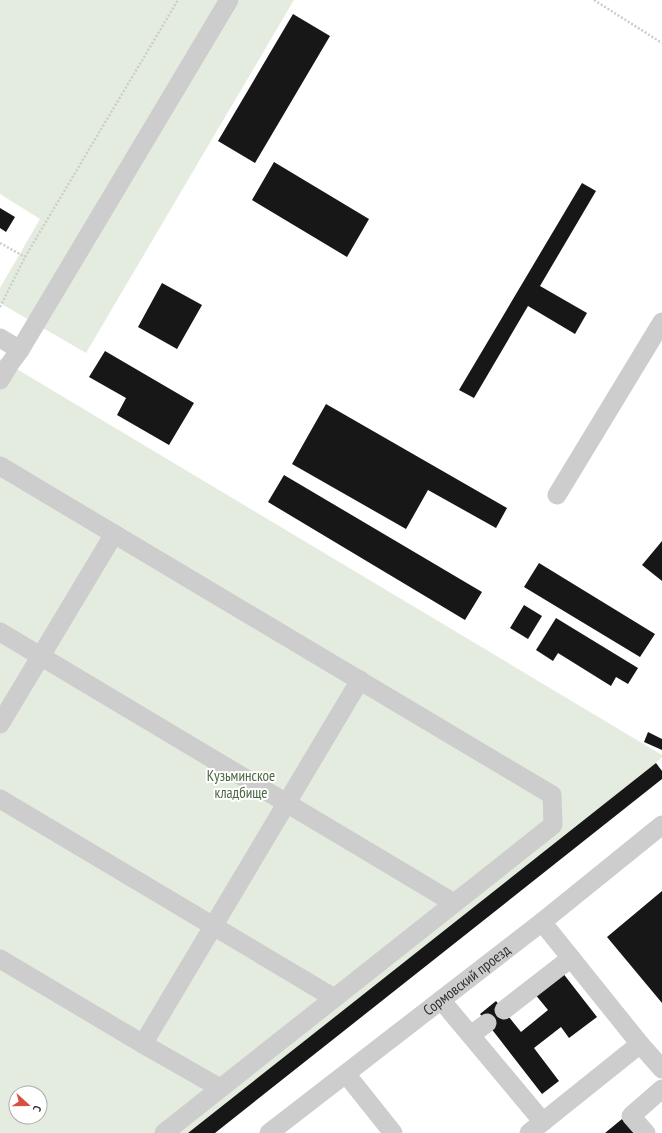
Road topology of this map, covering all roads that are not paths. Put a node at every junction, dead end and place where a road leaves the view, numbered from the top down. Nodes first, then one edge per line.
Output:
1 (229, 0) edge
2 (662, 322) edge
3 (0, 338) edge
4 (20, 350) junction
5 (0, 380) edge
6 (0, 466) edge
7 (557, 495) dead end
8 (114, 534) junction
9 (0, 632) edge
10 (41, 656) junction
11 (360, 680) junction
12 (0, 724) edge
13 (0, 800) edge
14 (286, 803) junction
15 (662, 825) edge
16 (454, 903) junction
17 (542, 922) junction
18 (213, 926) junction
19 (571, 958) junction
20 (0, 959) edge
21 (334, 998) junction
22 (441, 1000) junction
23 (504, 1010) dead end
24 (487, 1023) dead end
25 (471, 1035) junction
26 (143, 1044) junction
27 (640, 1044) junction
28 (662, 1069) edge
29 (346, 1074) junction
30 (220, 1088) junction
31 (662, 1089) edge
32 (536, 1128) edge
33 (164, 1133) edge
34 (269, 1133) edge
35 (393, 1133) edge
36 (646, 1133) edge

1 - 4 street
2 - 7 street
3 - 4 street
4 - 5 street
6 - 8 street
8 - 10 street
8 - 11 street
9 - 10 street
10 - 12 street
10 - 14 street
11 - 14 street
11 - 16 street
13 - 18 street
14 - 16 street
14 - 18 street
15 - 17 street, Сормовский проезд
16 - 21 street
17 - 19 street
17 - 22 street, Сормовский проезд
18 - 21 street
18 - 26 street
19 - 23 street
19 - 27 street
20 - 26 street
21 - 30 street
22 - 25 street
22 - 29 street, Сормовский проезд
24 - 25 street
25 - 32 street
26 - 30 street
27 - 28 street
27 - 32 street
29 - 34 street, Сормовский проезд
29 - 35 street
30 - 33 street
31 - 36 street

